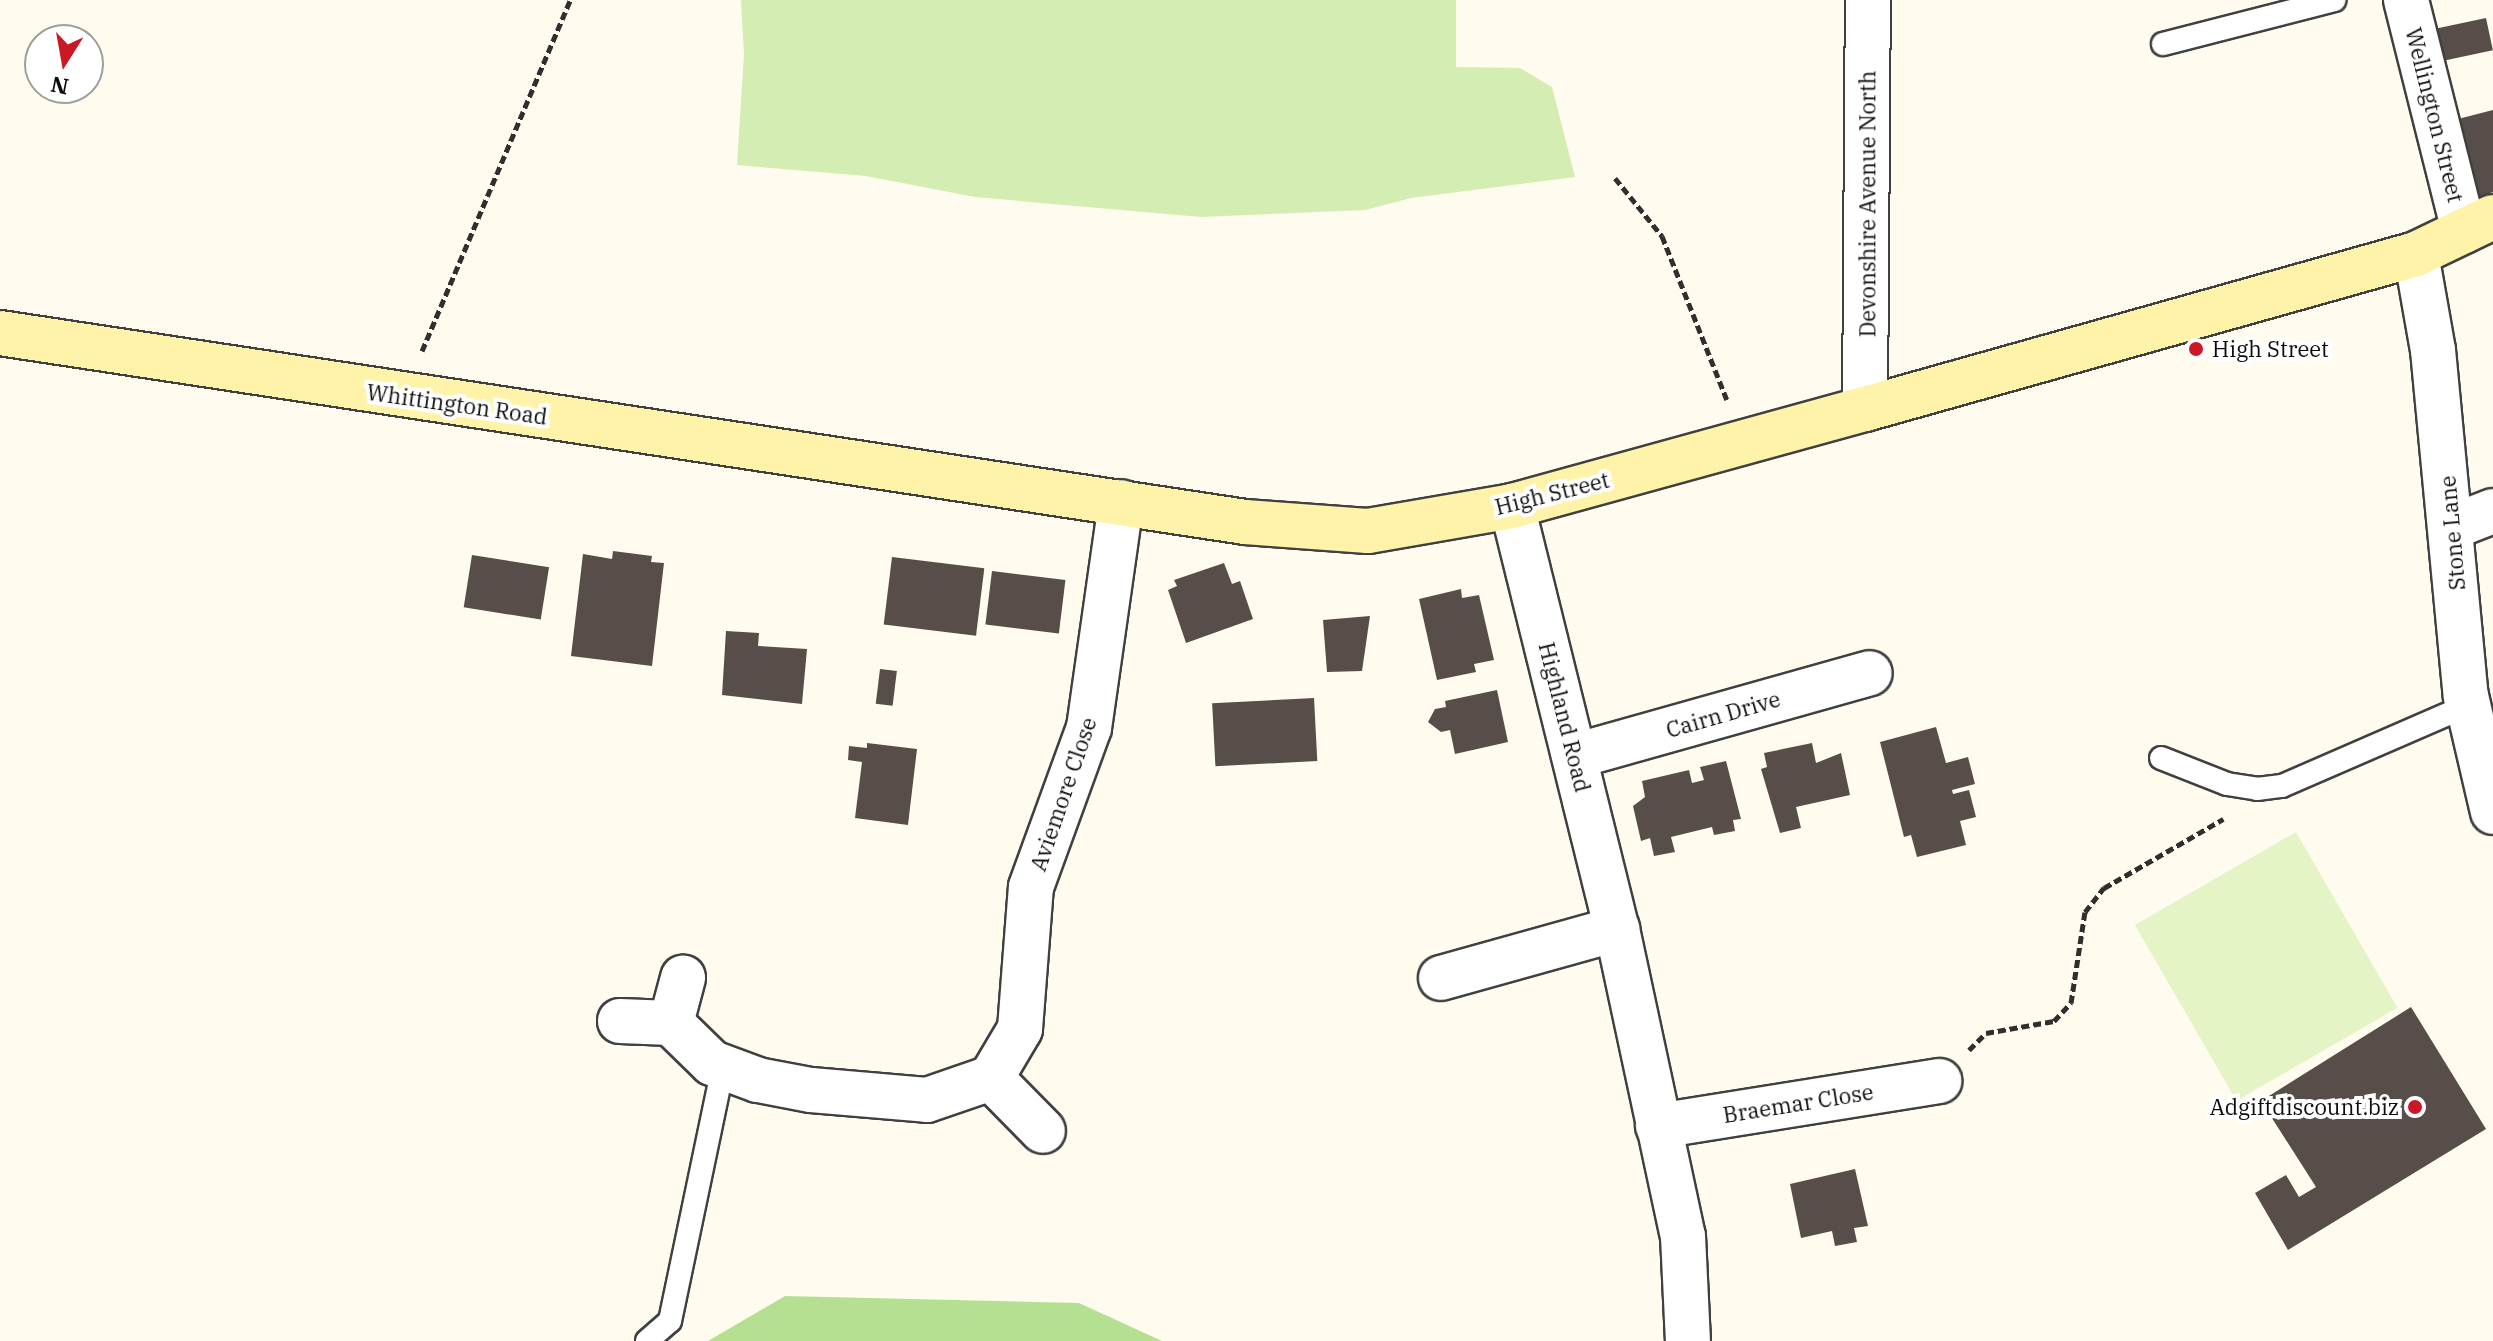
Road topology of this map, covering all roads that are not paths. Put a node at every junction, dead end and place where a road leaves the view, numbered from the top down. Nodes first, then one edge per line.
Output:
1 (1868, 0) edge
2 (2334, 0) edge
3 (2406, 0) edge
4 (2163, 44) dead end
5 (2479, 224) edge
6 (2416, 254) junction
7 (0, 333) edge
8 (1865, 409) junction
9 (914, 470) joint
10 (1121, 502) junction
11 (1512, 506) junction
12 (2493, 511) edge
13 (2452, 527) junction
14 (1870, 673) dead end
15 (2468, 705) junction
16 (1575, 756) junction
17 (2161, 758) dead end
18 (2493, 812) edge
19 (1617, 929) junction
20 (683, 978) dead end
21 (1441, 978) dead end
22 (620, 1021) dead end
23 (671, 1023) junction
24 (723, 1067) junction
25 (991, 1078) junction
26 (1939, 1081) road end
27 (1658, 1126) junction
28 (1043, 1131) dead end
29 (647, 1341) edge
30 (1688, 1341) edge

1 - 8 street, Devonshire Avenue North
2 - 4 lane
3 - 5 street, Wellington Street
5 - 6 street, High Street
6 - 8 street, High Street
6 - 13 street, Stone Lane
7 - 9 street, Whittington Road
8 - 11 street, High Street
9 - 10 street, High Street
10 - 11 street, High Street
10 - 25 street, Aviemore Close
11 - 16 street, Highland Road
12 - 13 street
13 - 15 street, Stone Lane
14 - 16 street, Cairn Drive
15 - 17 lane
15 - 18 street, Stone Lane
16 - 19 street, Highland Road
19 - 21 street
19 - 27 street, Highland Road
20 - 23 street
22 - 23 street
23 - 24 street
24 - 25 street
24 - 29 lane
25 - 28 street
26 - 27 street, Braemar Close
27 - 30 street, Highland Road

